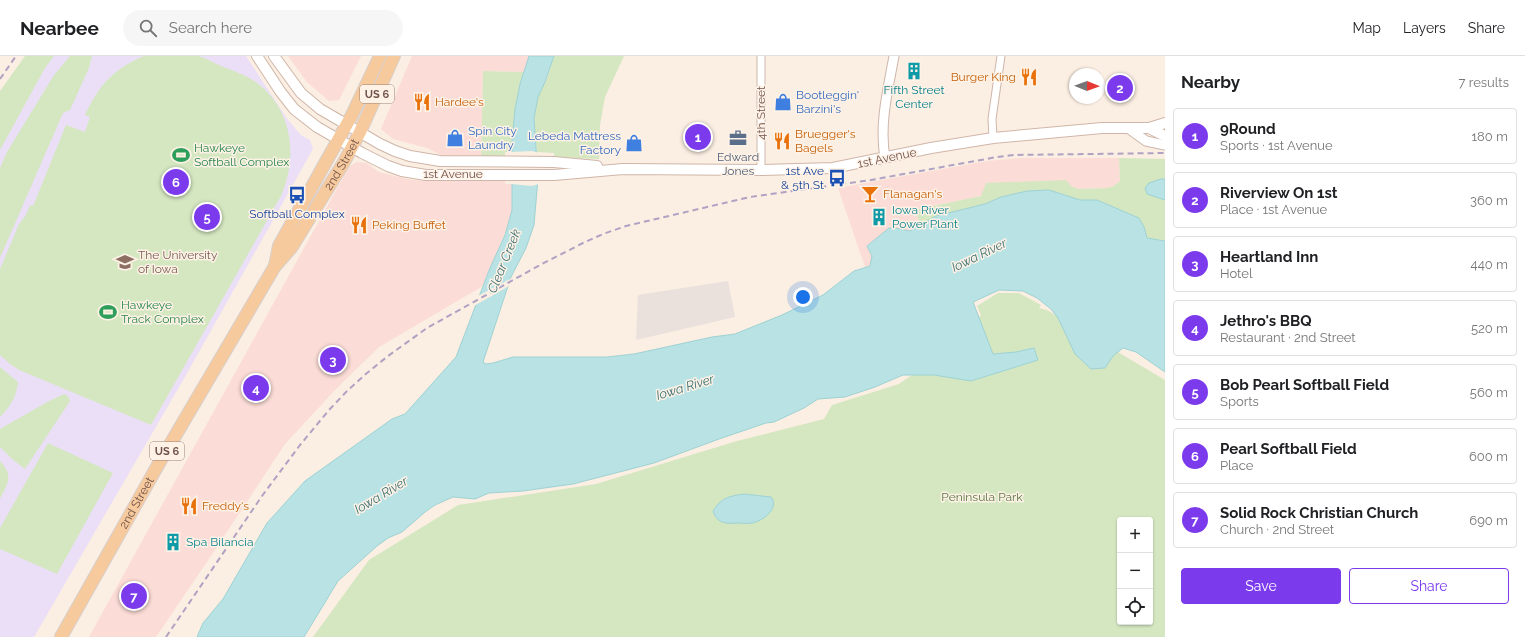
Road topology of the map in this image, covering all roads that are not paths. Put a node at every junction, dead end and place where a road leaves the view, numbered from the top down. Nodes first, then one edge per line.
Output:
1 (257, 56) edge
2 (274, 56) edge
3 (380, 56) edge
4 (394, 56) edge
5 (761, 56) edge
6 (894, 56) edge
7 (1001, 56) edge
8 (1165, 123) edge
9 (347, 125) junction
10 (1128, 128) junction
11 (360, 132) junction
12 (1159, 132) edge
13 (993, 138) junction
14 (338, 139) junction
15 (1165, 145) edge
16 (352, 147) junction
17 (885, 158) junction
18 (623, 169) junction
19 (761, 170) junction
20 (275, 266) junction
21 (61, 637) edge

1 - 14 main road, 1st Avenue
2 - 9 main road, 1st Avenue
3 - 9 main road, 2nd Street / US 6
4 - 11 main road, 2nd Street / US 6
5 - 19 street, 4th Street
6 - 17 street
7 - 13 street
8 - 12 main road, 1st Avenue
9 - 11 main road, 1st Avenue
9 - 14 main road, 2nd Street / US 6
10 - 12 main road, 1st Avenue
10 - 13 main road, 1st Avenue
10 - 15 street
11 - 16 main road, 2nd Street / US 6
11 - 18 main road, 1st Avenue
13 - 17 main road, 1st Avenue
14 - 16 main road, 1st Avenue
14 - 20 main road, 2nd Street / US 6
16 - 18 main road, 1st Avenue
16 - 20 main road, 2nd Street / US 6
17 - 19 main road, 1st Avenue
18 - 19 main road, 1st Avenue
20 - 21 main road, 2nd Street / US 6

